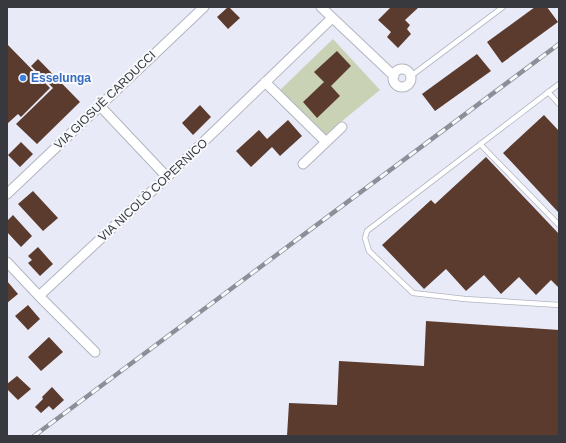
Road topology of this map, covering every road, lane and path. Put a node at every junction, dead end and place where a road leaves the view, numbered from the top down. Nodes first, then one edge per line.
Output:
1 (204, 7) edge
2 (321, 7) edge
3 (503, 7) edge
4 (332, 18) junction
5 (394, 76) junction
6 (411, 76) junction
7 (265, 82) junction
8 (559, 84) edge
9 (548, 92) junction
10 (559, 104) edge
11 (100, 106) junction
12 (342, 127) dead end
13 (326, 142) junction
14 (480, 144) junction
15 (303, 164) dead end
16 (167, 177) junction
17 (7, 194) edge
18 (559, 225) edge
19 (7, 262) edge
20 (39, 296) junction
21 (559, 305) edge
22 (95, 352) dead end

1 - 11 street, VIA GIOSUÈ CARDUCCI
2 - 4 street
3 - 6 lane
4 - 5 street
4 - 7 street, VIA NICOLÒ COPERNICO
5 - 6 street
5 - 6 street
7 - 13 street
7 - 16 street, VIA NICOLÒ COPERNICO
8 - 9 lane
9 - 10 lane
9 - 14 lane
11 - 16 street
11 - 17 street, VIA GIOSUÈ CARDUCCI
12 - 13 street
13 - 15 street
14 - 18 lane
14 - 21 lane
16 - 20 street, VIA NICOLÒ COPERNICO
19 - 20 street
20 - 22 street

